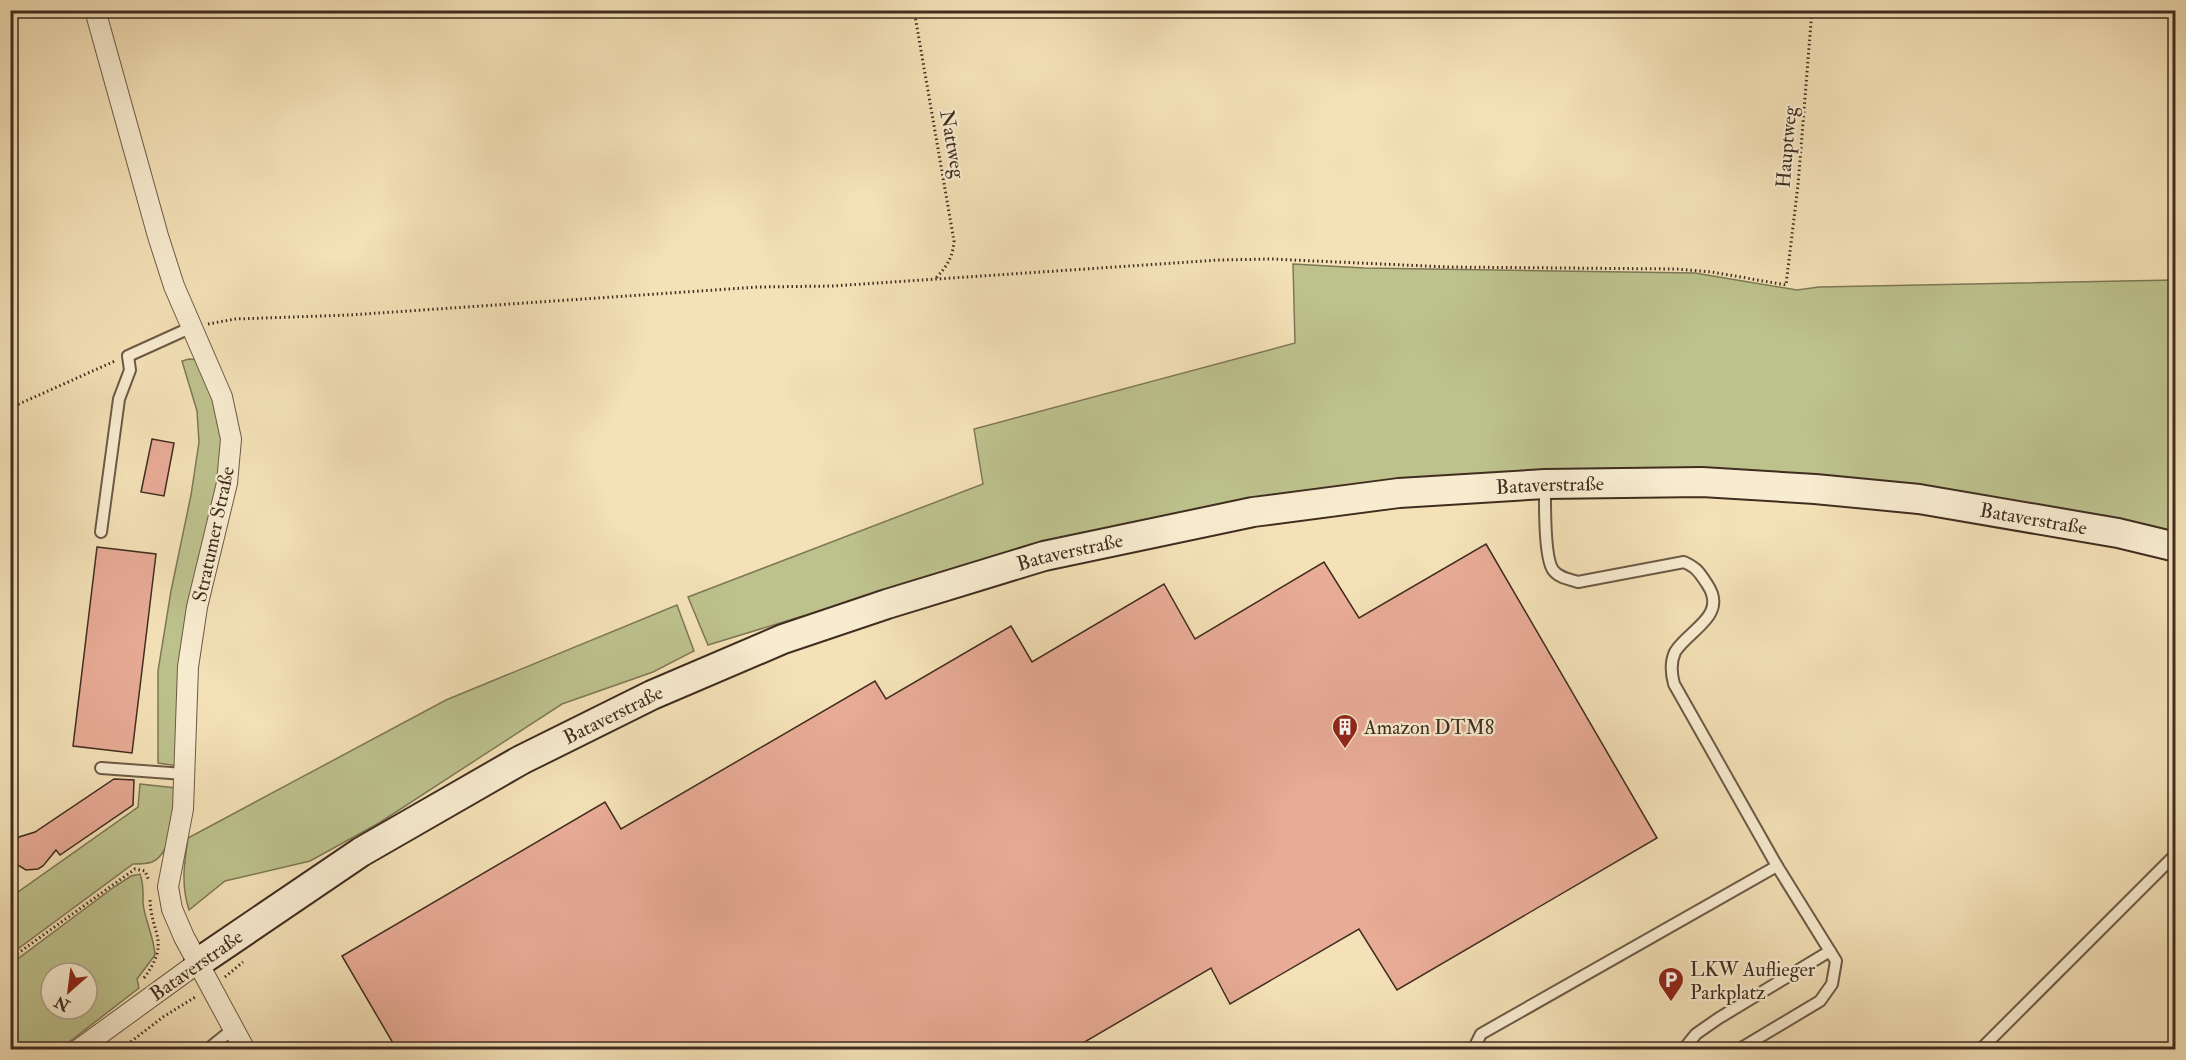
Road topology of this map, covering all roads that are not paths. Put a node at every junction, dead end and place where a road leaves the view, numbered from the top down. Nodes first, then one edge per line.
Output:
1 (95, 10) edge
2 (192, 327) junction
3 (1545, 484) junction
4 (101, 532) dead end
5 (2175, 548) edge
6 (101, 768) dead end
7 (184, 774) junction
8 (2175, 854) edge
9 (1777, 866) junction
10 (1830, 951) junction
11 (199, 962) junction
12 (233, 1029) junction
13 (78, 1050) edge
14 (207, 1050) edge
15 (245, 1050) edge
16 (1473, 1050) edge
17 (1683, 1050) edge
18 (1738, 1050) edge
19 (1980, 1050) edge

1 - 2 street, Stratumer Straße
2 - 4 lane
2 - 7 street, Stratumer Straße
3 - 5 street, Bataverstraße
3 - 9 lane
3 - 11 street, Bataverstraße
6 - 7 lane
7 - 11 street, Stratumer Straße
8 - 19 lane
9 - 10 lane
9 - 16 lane
10 - 17 lane
10 - 18 lane
11 - 12 street, Stratumer Straße
11 - 13 street, Bataverstraße
12 - 14 lane
12 - 15 street, Stratumer Straße

